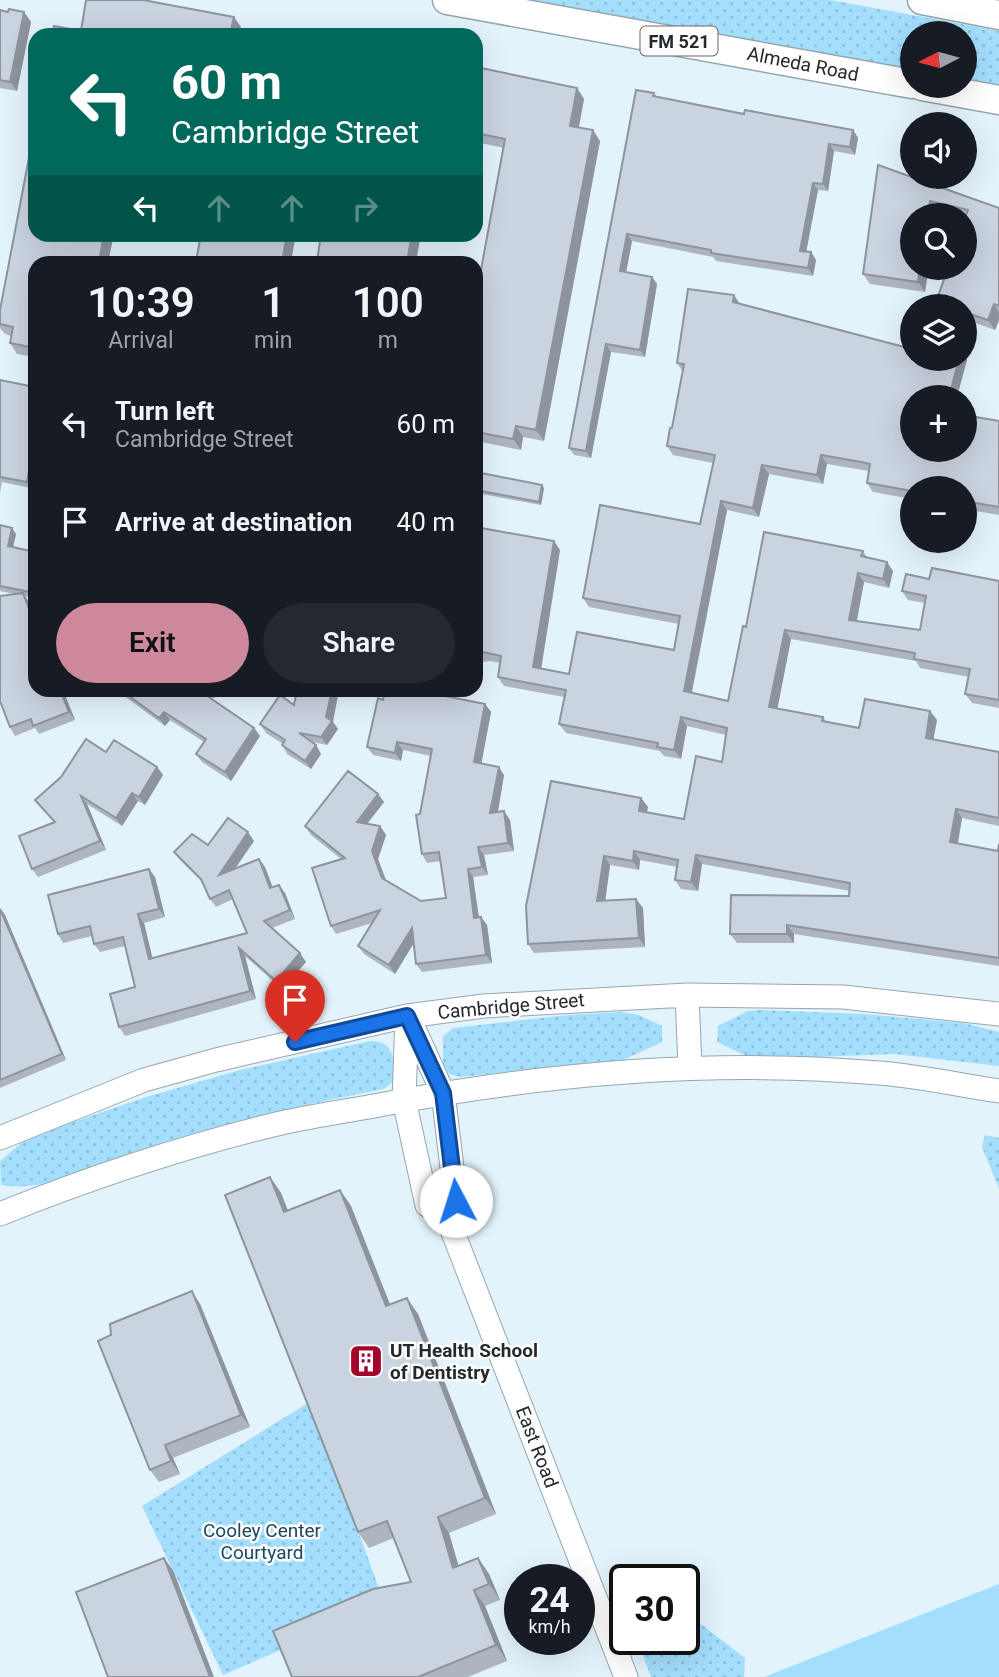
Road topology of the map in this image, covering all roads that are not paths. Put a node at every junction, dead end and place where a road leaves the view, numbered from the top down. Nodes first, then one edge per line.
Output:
1 (447, 0) edge
2 (922, 0) edge
3 (995, 9) edge
4 (900, 82) edge
5 (977, 96) edge
6 (999, 100) edge
7 (687, 995) junction
8 (999, 1014) edge
9 (407, 1016) junction
10 (690, 1067) junction
11 (999, 1091) edge
12 (443, 1093) junction
13 (404, 1100) junction
14 (0, 1138) edge
15 (0, 1214) edge
16 (447, 1217) junction
17 (626, 1677) edge

1 - 4 main road, Almeda Road / FM 521
2 - 3 main road
5 - 6 main road
7 - 8 street, Cambridge Street
7 - 9 street, Cambridge Street
7 - 10 street
9 - 12 street
9 - 13 street, East Road
9 - 14 street, Cambridge Street
10 - 11 street
10 - 12 street
12 - 13 street
12 - 16 street
13 - 15 street
13 - 16 street, East Road
16 - 17 street, East Road

